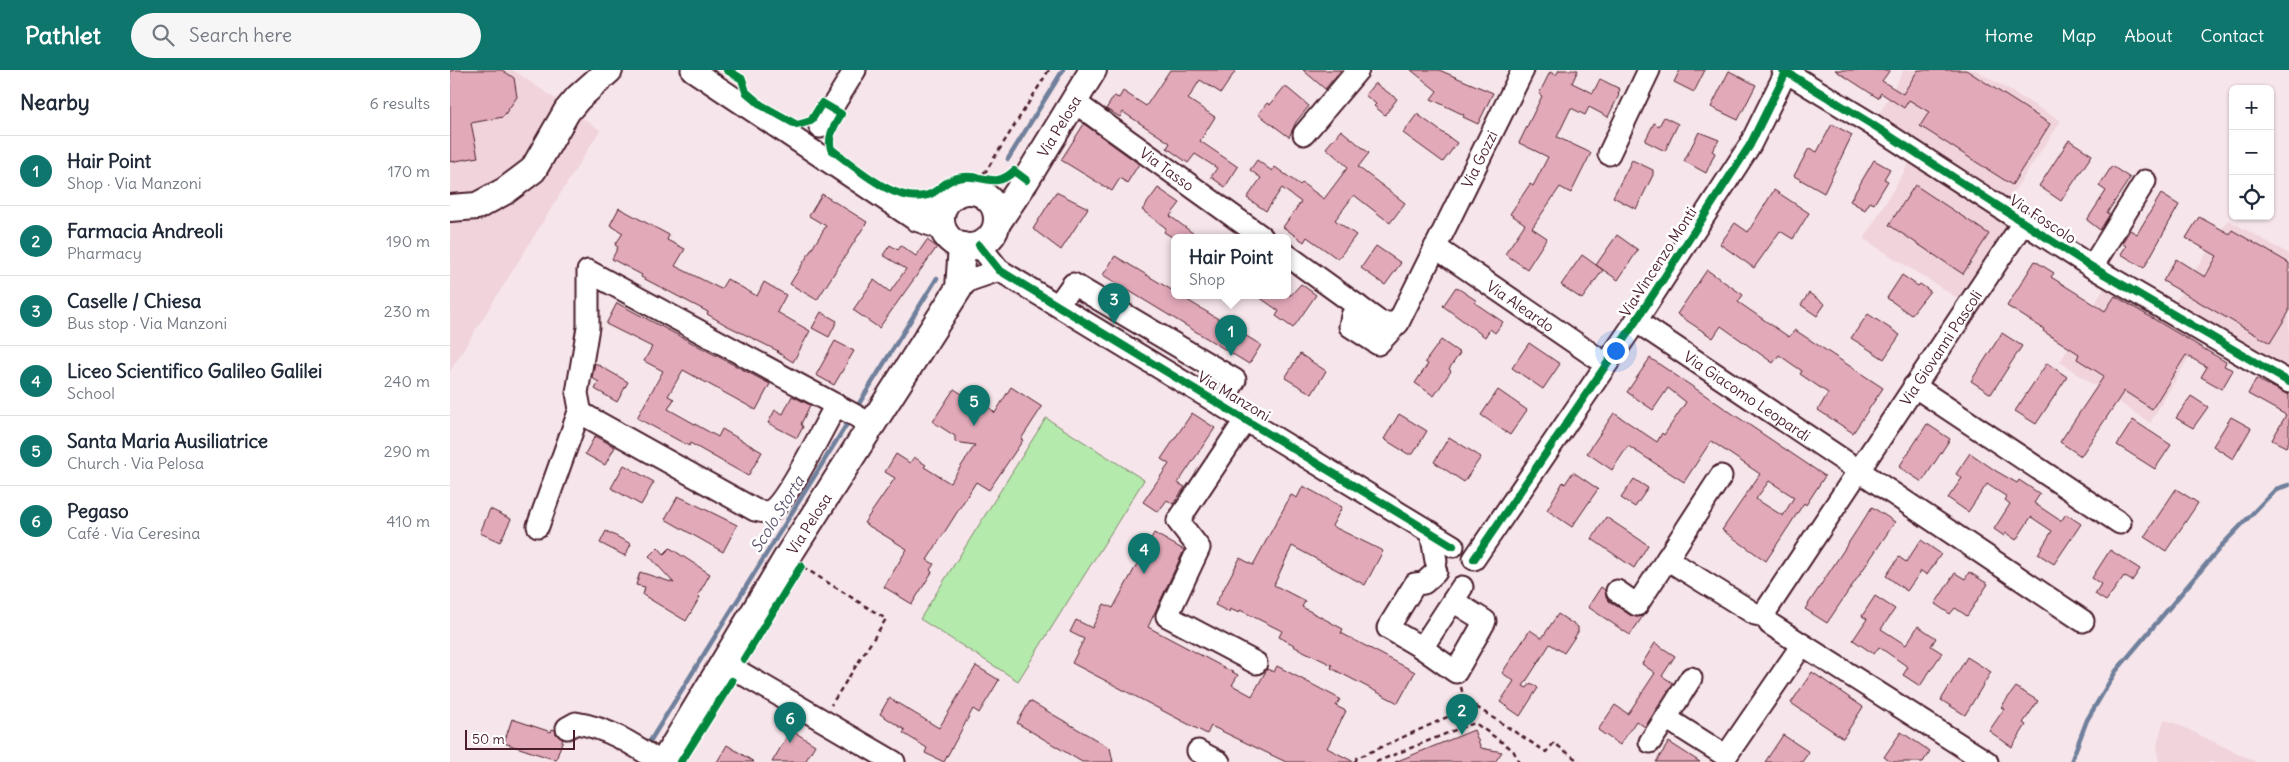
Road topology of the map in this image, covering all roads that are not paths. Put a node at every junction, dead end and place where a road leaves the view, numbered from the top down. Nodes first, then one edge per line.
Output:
1 (586, 70) edge
2 (608, 70) edge
3 (692, 70) edge
4 (856, 70) edge
5 (1093, 70) edge
6 (1358, 70) edge
7 (1523, 70) edge
8 (1649, 70) edge
9 (1784, 71) edge
10 (578, 98) junction
11 (1073, 101) junction
12 (820, 127) junction
13 (1304, 134) dead end
14 (791, 136) junction
15 (1610, 154) dead end
16 (822, 158) junction
17 (2145, 181) dead end
18 (1024, 183) junction
19 (982, 184) junction
20 (946, 202) junction
21 (450, 208) edge
22 (900, 209) junction
23 (2023, 222) junction
24 (997, 223) junction
25 (942, 228) junction
26 (1258, 234) edge
27 (971, 246) junction
28 (1435, 247) junction
29 (1291, 258) edge
30 (2092, 267) junction
31 (999, 270) junction
32 (959, 288) junction
33 (1636, 321) junction
34 (1606, 364) junction
35 (2289, 382) edge
36 (1914, 386) junction
37 (579, 412) junction
38 (853, 414) junction
39 (1246, 419) junction
40 (1858, 471) junction
41 (1721, 476) dead end
42 (2120, 523) dead end
43 (538, 526) dead end
44 (1431, 532) junction
45 (1453, 546) junction
46 (1474, 559) junction
47 (1667, 559) junction
48 (1436, 567) junction
49 (1616, 591) dead end
50 (1457, 594) junction
51 (1765, 616) junction
52 (2083, 621) dead end
53 (1802, 645) junction
54 (1422, 648) junction
55 (724, 663) junction
56 (1256, 663) dead end
57 (1691, 678) dead end
58 (1666, 718) junction
59 (567, 728) dead end
60 (1650, 742) dead end
61 (1198, 750) dead end
62 (651, 756) edge
63 (894, 762) edge
64 (1219, 762) edge
65 (1987, 762) edge

1 - 10 main road
2 - 10 main road
3 - 14 street
4 - 12 street
5 - 11 main road, Via Pelosa
6 - 13 street
7 - 28 street, Via Gozzi
8 - 15 street
9 - 23 street, Via Foscolo
9 - 33 street, Via Vincenzo Monti
10 - 21 main road
11 - 18 main road, Via Pelosa
11 - 26 street, Via Tasso
12 - 14 street
12 - 16 street
14 - 16 street
16 - 22 street
17 - 30 street
18 - 19 main road
18 - 24 main road, Via Pelosa
19 - 20 main road
19 - 24 main road
20 - 22 street
20 - 25 main road
22 - 25 street
23 - 30 street, Via Foscolo
23 - 36 street, Via Giovanni Pascoli
24 - 27 main road
25 - 27 main road
27 - 31 street
27 - 32 main road
28 - 29 street
28 - 34 street, Via Aleardo
30 - 35 street, Via Foscolo
31 - 32 street
31 - 39 street, Via Manzoni
32 - 38 main road, Via Pelosa
33 - 34 street, Via Vincenzo Monti
33 - 40 street, Via Giacomo Leopardi
34 - 46 street, Via Vincenzo Monti
36 - 40 street, Via Giovanni Pascoli
36 - 42 street
37 - 38 street
37 - 38 street
37 - 43 street
38 - 55 main road, Via Pelosa
39 - 44 street, Via Manzoni
39 - 56 street
40 - 51 street, Via Giovanni Pascoli
40 - 52 street
41 - 47 street
44 - 45 street, Via Manzoni
44 - 48 street
45 - 46 street
45 - 48 street
46 - 50 street
47 - 49 street
47 - 51 street
48 - 50 street
48 - 54 street
50 - 54 street
50 - 54 street
51 - 53 street
53 - 58 street
53 - 65 street
55 - 62 main road, Via Pelosa
55 - 63 street
57 - 58 street
58 - 60 street
59 - 62 street
61 - 64 street

